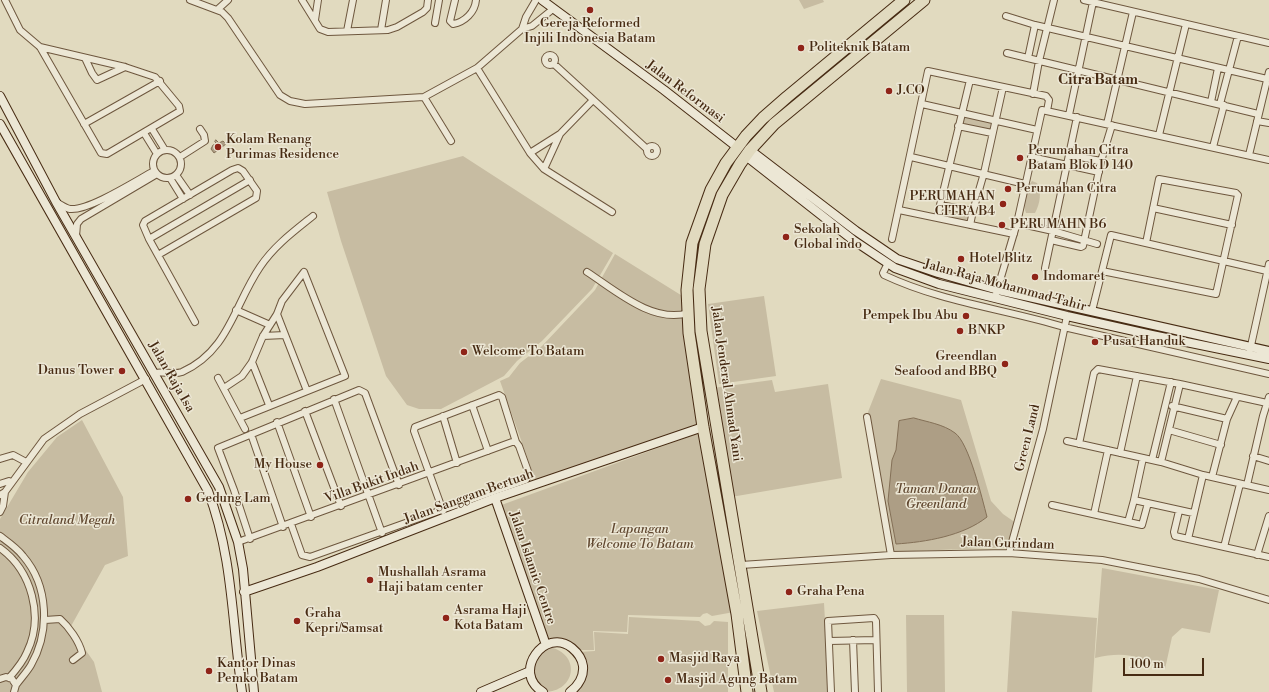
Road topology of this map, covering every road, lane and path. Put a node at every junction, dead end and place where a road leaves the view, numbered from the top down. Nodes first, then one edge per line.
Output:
1 (5, 0) edge
2 (190, 0) edge
3 (228, 0) edge
4 (302, 0) edge
5 (318, 0) edge
6 (353, 0) edge
7 (386, 0) edge
8 (428, 0) edge
9 (439, 0) edge
10 (455, 0) edge
11 (476, 0) edge
12 (536, 0) edge
13 (542, 0) edge
14 (904, 0) edge
15 (924, 0) edge
16 (1054, 0) edge
17 (1084, 0) edge
18 (1093, 2) junction
19 (553, 9) junction
20 (217, 10) junction
21 (1133, 12) junction
22 (1006, 16) dead end
23 (315, 20) junction
24 (435, 23) dead end
25 (1186, 24) junction
26 (1035, 25) junction
27 (1047, 27) junction
28 (381, 30) junction
29 (522, 30) junction
30 (347, 31) junction
31 (1238, 36) junction
32 (1086, 37) junction
33 (1269, 43) edge
34 (1125, 46) junction
35 (40, 47) junction
36 (1007, 53) dead end
37 (85, 58) junction
38 (1028, 58) junction
39 (1178, 58) junction
40 (1039, 61) junction
41 (554, 64) dead end
42 (125, 67) junction
43 (477, 68) junction
44 (1218, 68) junction
45 (1079, 70) junction
46 (1229, 70) junction
47 (1269, 72) edge
48 (1116, 79) junction
49 (1267, 79) junction
50 (970, 80) junction
51 (160, 81) junction
52 (1003, 87) junction
53 (1266, 91) edge
54 (1170, 92) junction
55 (1033, 94) junction
56 (0, 96) edge
57 (424, 97) junction
58 (593, 100) junction
59 (1211, 102) junction
60 (922, 104) junction
61 (1222, 105) junction
62 (1047, 110) junction
63 (962, 112) junction
64 (1258, 114) junction
65 (1069, 115) junction
66 (1077, 117) junction
67 (995, 120) junction
68 (1257, 121) junction
69 (1269, 123) edge
70 (0, 124) edge
71 (84, 124) junction
72 (1109, 124) junction
73 (958, 126) junction
74 (152, 128) junction
75 (200, 129) dead end
76 (1037, 130) junction
77 (144, 133) junction
78 (992, 133) junction
79 (560, 134) junction
80 (1159, 135) junction
81 (451, 141) dead end
82 (737, 147) junction
83 (1212, 147) junction
84 (647, 149) dead end
85 (165, 150) junction
86 (748, 153) junction
87 (157, 154) junction
88 (530, 154) junction
89 (1249, 155) junction
90 (1069, 156) junction
91 (180, 157) junction
92 (911, 157) junction
93 (1031, 157) junction
94 (1269, 160) edge
95 (1102, 162) junction
96 (950, 165) junction
97 (1067, 165) junction
98 (544, 169) junction
99 (155, 172) junction
100 (1099, 172) junction
101 (176, 174) junction
102 (984, 174) junction
103 (170, 178) junction
104 (250, 180) junction
105 (1025, 184) junction
106 (190, 195) junction
107 (183, 199) junction
108 (56, 202) junction
109 (940, 205) junction
110 (1153, 208) junction
111 (899, 210) junction
112 (973, 211) junction
113 (612, 212) dead end
114 (313, 216) dead end
115 (937, 218) junction
116 (1017, 223) junction
117 (970, 224) junction
118 (1232, 225) junction
119 (1053, 231) junction
120 (1014, 234) junction
121 (76, 237) junction
122 (149, 239) junction
123 (892, 239) dead end
124 (1051, 240) junction
125 (1086, 240) junction
126 (1146, 243) junction
127 (1097, 244) dead end
128 (158, 255) junction
129 (1224, 261) junction
130 (888, 263) junction
131 (1269, 264) edge
132 (1045, 268) dead end
133 (1102, 271) junction
134 (1267, 271) junction
135 (587, 272) dead end
136 (98, 274) junction
137 (1267, 279) edge
138 (88, 280) junction
139 (968, 291) junction
140 (997, 293) junction
141 (964, 303) junction
142 (236, 310) junction
143 (1092, 311) junction
144 (688, 313) junction
145 (277, 314) junction
146 (1067, 316) junction
147 (195, 322) dead end
148 (270, 326) junction
149 (1064, 327) junction
150 (263, 336) junction
151 (285, 336) junction
152 (1152, 336) junction
153 (1148, 347) junction
154 (1250, 351) junction
155 (1269, 351) edge
156 (1269, 359) edge
157 (252, 362) junction
158 (155, 373) junction
159 (1269, 374) edge
160 (242, 376) junction
161 (257, 376) junction
162 (1137, 376) junction
163 (218, 378) dead end
164 (146, 379) junction
165 (1171, 382) junction
166 (1180, 384) junction
167 (224, 388) junction
168 (307, 391) junction
169 (1237, 396) junction
170 (334, 399) junction
171 (1268, 400) edge
172 (269, 405) junction
173 (472, 405) junction
174 (1166, 405) junction
175 (1174, 407) junction
176 (305, 411) junction
177 (444, 416) junction
178 (1266, 416) edge
179 (867, 417) dead end
180 (240, 418) junction
181 (1227, 419) junction
182 (277, 422) junction
183 (703, 427) junction
184 (245, 429) dead end
185 (1169, 430) junction
186 (251, 434) junction
187 (1067, 441) dead end
188 (514, 442) junction
189 (1079, 444) junction
190 (1221, 445) junction
191 (1108, 450) junction
192 (488, 451) junction
193 (1120, 453) junction
194 (1253, 456) junction
195 (1143, 458) junction
196 (0, 459) edge
197 (1152, 460) junction
198 (1269, 461) edge
199 (26, 462) junction
200 (1161, 462) junction
201 (458, 463) junction
202 (429, 473) junction
203 (214, 475) junction
204 (1203, 475) junction
205 (1212, 477) junction
206 (203, 480) junction
207 (12, 482) junction
208 (0, 484) edge
209 (1240, 484) junction
210 (399, 485) junction
211 (1247, 485) junction
212 (1269, 490) edge
213 (2, 494) edge
214 (369, 495) junction
215 (496, 498) junction
216 (729, 500) junction
217 (1134, 500) junction
218 (717, 501) junction
219 (1148, 503) junction
220 (1052, 505) dead end
221 (341, 506) junction
222 (443, 511) junction
223 (1179, 511) junction
224 (0, 512) edge
225 (1193, 513) junction
226 (1094, 514) junction
227 (1269, 516) edge
228 (311, 517) junction
229 (1128, 522) junction
230 (291, 524) junction
231 (283, 527) junction
232 (1268, 531) edge
233 (382, 532) junction
234 (0, 536) edge
235 (250, 539) junction
236 (1188, 539) junction
237 (238, 542) junction
238 (1224, 547) junction
239 (0, 548) edge
240 (18, 550) junction
241 (1009, 553) junction
242 (891, 555) junction
243 (1257, 555) junction
244 (11, 557) junction
245 (1269, 557) edge
246 (740, 565) junction
247 (244, 592) junction
248 (1269, 600) edge
249 (44, 608) junction
250 (35, 610) junction
251 (45, 620) junction
252 (853, 640) junction
253 (876, 640) junction
254 (829, 641) junction
255 (546, 645) junction
256 (249, 653) junction
257 (238, 654) junction
258 (73, 660) dead end
259 (530, 671) junction
260 (9, 678) junction
261 (0, 680) edge
262 (16, 684) junction
263 (14, 692) edge
264 (242, 692) edge
265 (254, 692) edge
266 (481, 692) edge
267 (544, 692) edge
268 (570, 692) edge
269 (747, 692) edge
270 (761, 692) edge
271 (831, 692) edge
272 (855, 692) edge
273 (878, 692) edge

1 - 35 street
2 - 20 street
3 - 20 street
4 - 23 street
5 - 23 street
6 - 30 street
7 - 28 street
8 - 28 street
9 - 24 street
10 - 11 street
12 - 29 street
13 - 19 main road, Jalan Reformasi
14 - 82 highway, Jalan Jenderal Ahmad Yani
15 - 86 highway, Jalan Jenderal Ahmad Yani
16 - 27 street
17 - 18 street
18 - 21 street
18 - 32 street
19 - 29 street
19 - 82 main road, Jalan Reformasi
20 - 57 street
21 - 25 street
21 - 34 street
22 - 26 street
23 - 30 street
25 - 31 street
25 - 39 street
26 - 27 street
26 - 38 street
27 - 32 street
27 - 40 street
28 - 30 street
29 - 43 street
31 - 33 street
31 - 46 street
32 - 34 street
32 - 45 street
34 - 39 street
34 - 48 street
35 - 37 street
35 - 71 street
36 - 38 street
37 - 42 street
37 - 42 street
38 - 40 street
39 - 44 street
39 - 54 street
40 - 45 street
40 - 55 street
41 - 58 street
42 - 51 street
43 - 57 street
43 - 88 street
44 - 46 street
44 - 59 street
45 - 48 street
45 - 65 street
46 - 49 street
46 - 61 street
47 - 49 street
48 - 54 street
48 - 72 street
49 - 53 street
50 - 52 street
50 - 60 street
50 - 63 street
51 - 71 street
51 - 74 street
52 - 55 street
52 - 67 street
53 - 64 street
54 - 59 street
54 - 80 street
55 - 62 street
56 - 108 main road, Jalan Raja Isa
57 - 81 street
58 - 79 street
58 - 84 street
59 - 61 street
60 - 63 street
60 - 92 street
61 - 64 street
61 - 83 street
62 - 65 street
62 - 76 street
63 - 67 street
63 - 73 street
64 - 68 street
65 - 66 street
66 - 72 street
66 - 90 street
67 - 76 street
67 - 78 street
68 - 69 street
68 - 89 street
70 - 138 main road, Jalan Raja Isa
71 - 77 street
72 - 80 street
72 - 95 street
73 - 78 street
73 - 96 street
74 - 77 street
74 - 85 street
75 - 91 street
76 - 93 street
77 - 87 street
78 - 102 street
79 - 88 street
79 - 98 street
80 - 83 street
82 - 144 highway, Jalan Jenderal Ahmad Yani
83 - 89 street
85 - 87 street
85 - 91 street
86 - 130 main road, Jalan Raja Mohammad Tahir
86 - 140 main road, Jalan Raja Mohammad Tahir
86 - 216 highway, Jalan Jenderal Ahmad Yani
87 - 99 street
88 - 98 street
89 - 94 street
90 - 95 street
90 - 97 street
91 - 101 street
92 - 96 street
92 - 111 street
93 - 97 street
93 - 105 street
95 - 100 street
96 - 102 street
96 - 109 street
97 - 100 street
97 - 119 street
98 - 113 street
99 - 103 street
99 - 108 street
99 - 121 street
100 - 125 street
101 - 103 street
101 - 106 street
102 - 105 street
102 - 112 street
103 - 107 street
104 - 106 street
104 - 122 street
104 - 128 street
105 - 116 street
106 - 107 street
107 - 122 street
108 - 121 main road, Jalan Raja Isa
109 - 112 street
109 - 115 street
110 - 118 street
110 - 118 street
110 - 126 street
111 - 115 street
111 - 123 street
112 - 117 street
114 - 142 street
115 - 117 street
116 - 119 street
116 - 120 street
117 - 120 street
118 - 129 street
119 - 124 street
119 - 125 street
120 - 140 street
121 - 136 main road, Jalan Raja Isa
122 - 128 street
124 - 125 street
124 - 132 street
125 - 127 street
126 - 129 street
126 - 133 street
128 - 147 street
129 - 133 street
129 - 134 street
130 - 139 main road, Jalan Raja Mohammad Tahir
130 - 141 street
131 - 134 street
133 - 143 street
134 - 137 street
135 - 144 street
136 - 138 main road
136 - 158 main road, Jalan Raja Isa
137 - 154 street
138 - 164 main road, Jalan Raja Isa
139 - 140 main road, Jalan Raja Mohammad Tahir
139 - 141 street
140 - 143 main road, Jalan Raja Mohammad Tahir
140 - 146 main road, Jalan Raja Mohammad Tahir
141 - 149 street
142 - 148 street
142 - 158 street
143 - 154 main road, Jalan Raja Mohammad Tahir
144 - 183 highway, Jalan Jenderal Ahmad Yani
145 - 148 street
145 - 151 street
145 - 168 street
146 - 149 street, Green Land
146 - 152 main road, Jalan Raja Mohammad Tahir
148 - 150 street
149 - 153 street
149 - 241 street, Green Land
150 - 151 street
150 - 157 street
151 - 168 street
152 - 153 street
152 - 154 main road, Jalan Raja Mohammad Tahir
153 - 159 street
154 - 155 main road, Jalan Raja Mohammad Tahir
154 - 156 main road, Jalan Raja Mohammad Tahir
157 - 160 street
157 - 161 street
158 - 203 main road, Jalan Raja Isa
160 - 161 street
160 - 167 street
161 - 172 street
162 - 165 street
162 - 189 street
162 - 193 street
163 - 167 street
164 - 199 street
164 - 206 main road, Jalan Raja Isa
165 - 166 street
165 - 174 street
166 - 169 street
166 - 175 street
167 - 180 street
168 - 172 street
169 - 171 street
169 - 181 street
170 - 176 street
170 - 210 street
170 - 214 street
171 - 178 street
172 - 180 street
173 - 177 street
173 - 188 street
173 - 192 street
174 - 175 street
174 - 197 street
175 - 181 street
175 - 185 street
176 - 182 street
176 - 221 street
177 - 201 street
177 - 202 street
178 - 194 street
179 - 242 street
180 - 184 street
181 - 190 street
182 - 186 street
182 - 228 street
183 - 215 main road, Jalan Sanggam Bertuah
183 - 218 highway, Jalan Jenderal Ahmad Yani
185 - 190 street
185 - 200 street
186 - 231 street
186 - 235 street
187 - 189 street
188 - 192 street, Villa Bukit Indah
188 - 222 street
189 - 191 street
190 - 205 street
191 - 193 street
191 - 226 street
192 - 201 street, Villa Bukit Indah
193 - 195 street
194 - 198 street
194 - 211 street
195 - 197 street
195 - 217 street
196 - 199 street
197 - 200 street
199 - 207 street
200 - 204 street
201 - 202 street, Villa Bukit Indah
202 - 210 street, Villa Bukit Indah
202 - 222 street
203 - 206 main road
203 - 237 main road, Jalan Raja Isa
204 - 205 street
204 - 225 street
205 - 209 street
206 - 257 main road, Jalan Raja Isa
207 - 208 street
207 - 213 street
209 - 211 street
209 - 238 street
210 - 214 street, Villa Bukit Indah
211 - 212 street
213 - 224 street
214 - 221 street, Villa Bukit Indah
214 - 233 street
215 - 247 main road, Jalan Sanggam Bertuah
215 - 255 main road, Jalan Islamic Centre
216 - 218 highway
216 - 246 highway, Jalan Jenderal Ahmad Yani
217 - 219 street
217 - 229 street
218 - 269 highway, Jalan Jenderal Ahmad Yani
219 - 223 street
219 - 229 street
220 - 226 street
221 - 228 street, Villa Bukit Indah
222 - 233 street
223 - 225 street
223 - 236 street
225 - 236 street
226 - 229 street
227 - 232 street
228 - 230 street, Villa Bukit Indah
230 - 231 street, Villa Bukit Indah
230 - 233 street
231 - 235 street, Villa Bukit Indah
232 - 243 street
234 - 240 street
235 - 237 street, Villa Bukit Indah
236 - 238 street
237 - 247 main road, Jalan Raja Isa
238 - 243 street
239 - 244 street
240 - 244 street
240 - 249 street
241 - 242 street, Jalan Gurindam
241 - 248 street, Jalan Gurindam
242 - 246 street, Jalan Gurindam
243 - 245 street
244 - 250 street
246 - 270 highway, Jalan Jenderal Ahmad Yani
247 - 256 main road, Jalan Raja Isa
249 - 250 street
249 - 251 street
250 - 260 street
251 - 258 street
251 - 262 street
252 - 253 street
252 - 254 street
252 - 272 street
253 - 254 street
253 - 273 street
254 - 271 street
255 - 259 main road
255 - 268 main road
256 - 257 main road
256 - 265 main road, Jalan Raja Isa
257 - 264 main road, Jalan Raja Isa
259 - 266 main road
259 - 267 main road
260 - 261 street
260 - 262 street
262 - 263 street

